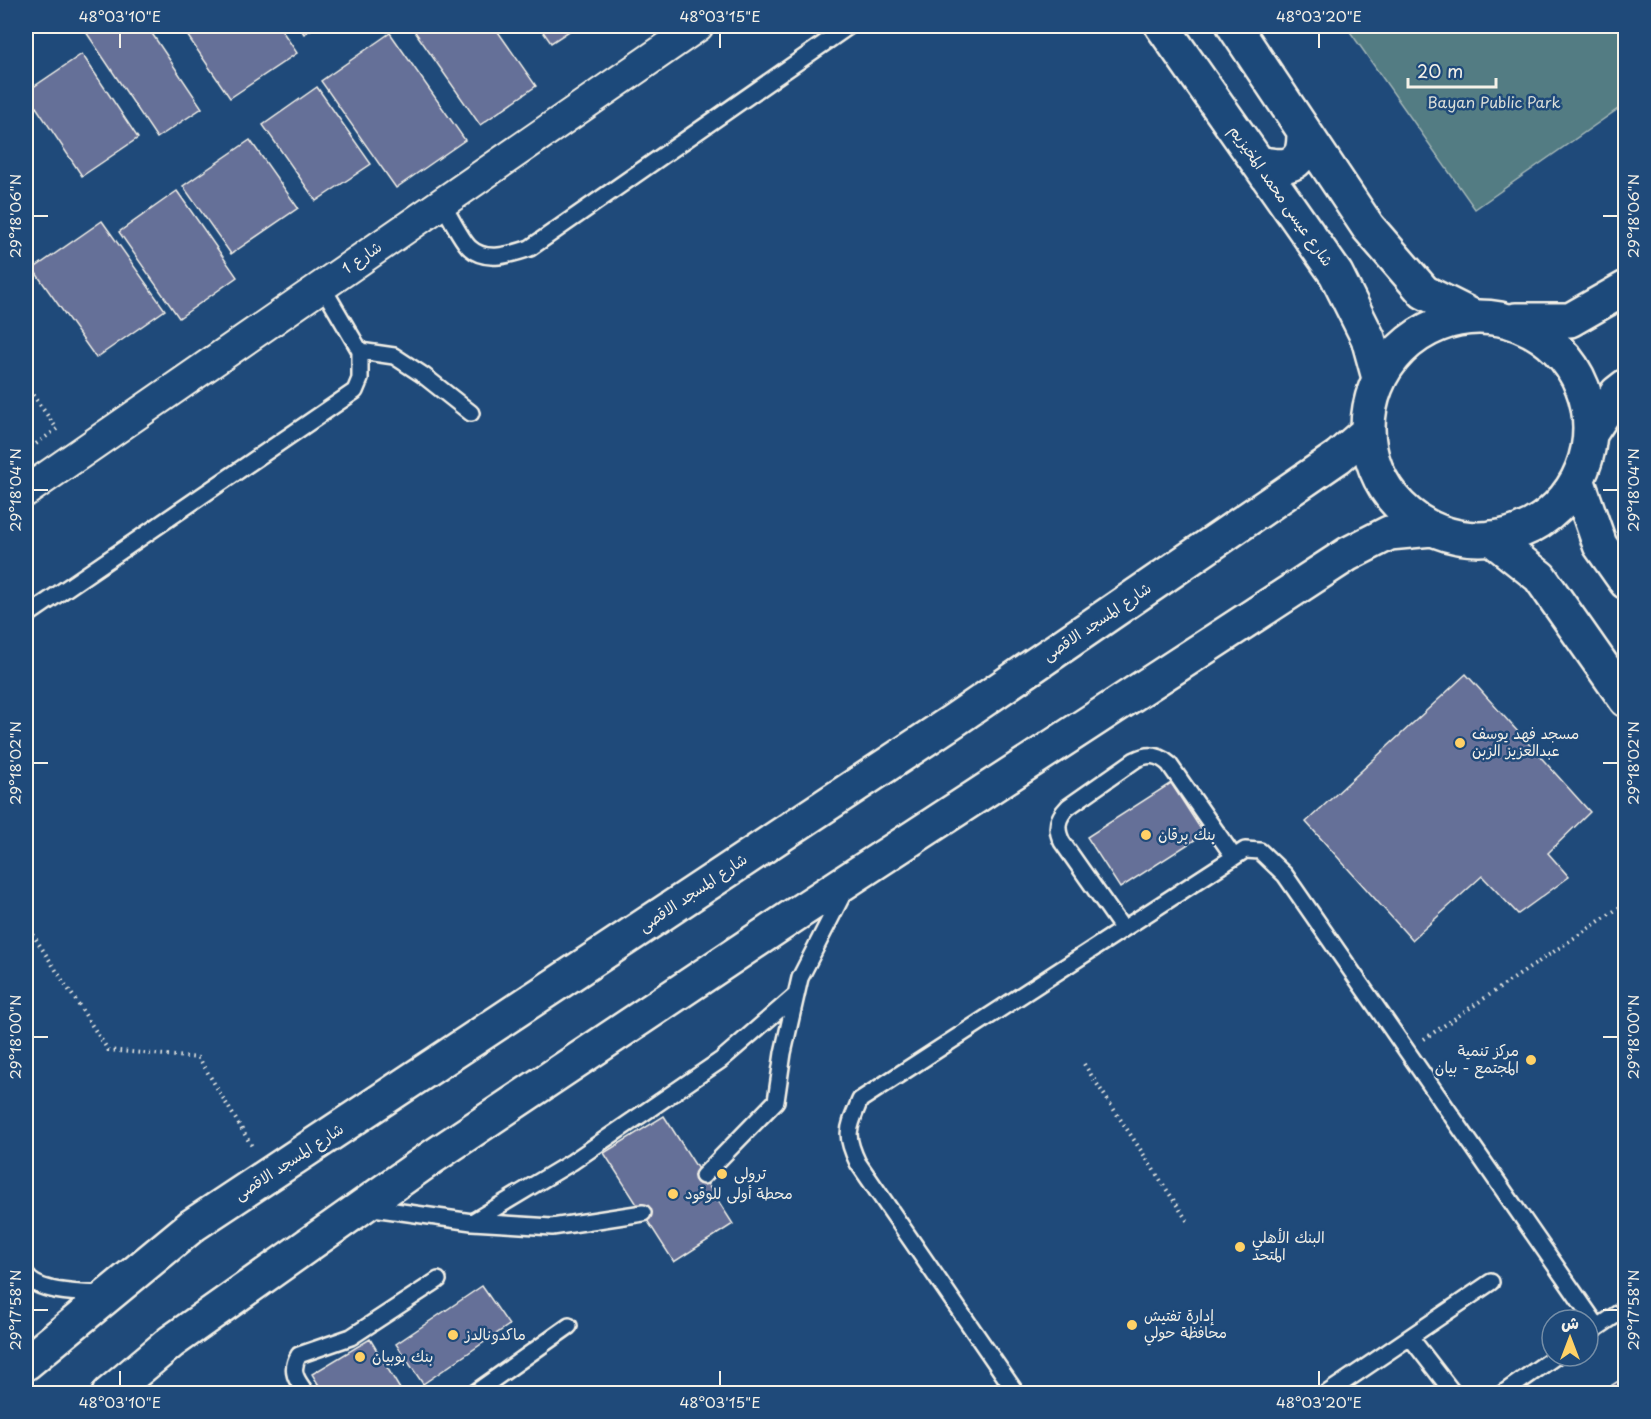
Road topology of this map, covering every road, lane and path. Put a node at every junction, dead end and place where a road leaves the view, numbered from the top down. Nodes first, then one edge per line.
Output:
1 (698, 26) edge
2 (849, 26) edge
3 (1162, 26) edge
4 (1234, 26) edge
5 (1304, 131) junction
6 (1258, 163) junction
7 (442, 203) junction
8 (322, 286) junction
9 (1626, 288) edge
10 (1472, 316) junction
11 (1510, 320) junction
12 (360, 351) junction
13 (1379, 378) junction
14 (26, 385) edge
15 (1626, 386) edge
16 (471, 413) dead end
17 (1368, 431) junction
18 (1592, 431) junction
19 (26, 451) edge
20 (1578, 482) junction
21 (26, 491) edge
22 (1432, 529) junction
23 (1491, 538) junction
24 (1626, 582) edge
25 (26, 616) edge
26 (1626, 700) edge
27 (1234, 857) junction
28 (851, 878) junction
29 (1626, 903) edge
30 (26, 924) edge
31 (1123, 929) junction
32 (796, 996) junction
33 (1406, 1052) junction
34 (1084, 1064) dead end
35 (269, 1175) junction
36 (703, 1176) dead end
37 (363, 1206) junction
38 (643, 1213) dead end
39 (472, 1222) junction
40 (1188, 1222) dead end
41 (26, 1275) edge
42 (438, 1280) dead end
43 (1491, 1282) dead end
44 (109, 1294) junction
45 (1578, 1308) edge
46 (1626, 1308) edge
47 (568, 1326) dead end
48 (1600, 1326) edge
49 (1410, 1337) junction
50 (26, 1364) edge
51 (1540, 1367) edge
52 (109, 1394) edge
53 (307, 1394) edge
54 (473, 1394) edge
55 (1017, 1394) edge
56 (1326, 1394) edge
57 (1454, 1394) edge
58 (1502, 1394) edge

1 - 7 street, شارع 1
2 - 7 lane
3 - 6 main road, شارع عيسى محمد المخيزيم
4 - 5 main road
5 - 6 main road
5 - 10 main road
6 - 13 main road, شارع عيسى محمد المخيزيم
7 - 8 street, شارع 1
8 - 12 lane
8 - 21 street, شارع 1
9 - 11 main road
10 - 11 main road
10 - 13 main road
11 - 18 main road
12 - 16 lane
12 - 25 lane
13 - 17 main road
14 - 19 path
15 - 18 main road
17 - 22 main road
17 - 35 main road, شارع المسجد الاقصى
18 - 20 main road
20 - 23 main road
20 - 24 main road
22 - 23 main road
22 - 28 main road
23 - 26 main road
27 - 31 lane
27 - 31 lane
27 - 33 lane
28 - 32 lane
28 - 37 main road
29 - 33 path
30 - 35 path
31 - 55 lane
32 - 36 lane
32 - 39 lane
33 - 45 lane
34 - 40 path
35 - 44 main road, شارع المسجد الاقصى
37 - 39 lane
37 - 52 main road
38 - 39 lane
41 - 44 lane
42 - 53 lane
43 - 49 lane
44 - 50 main road, شارع المسجد الاقصى
46 - 48 lane
47 - 54 lane
49 - 56 lane
49 - 57 lane
51 - 58 lane

